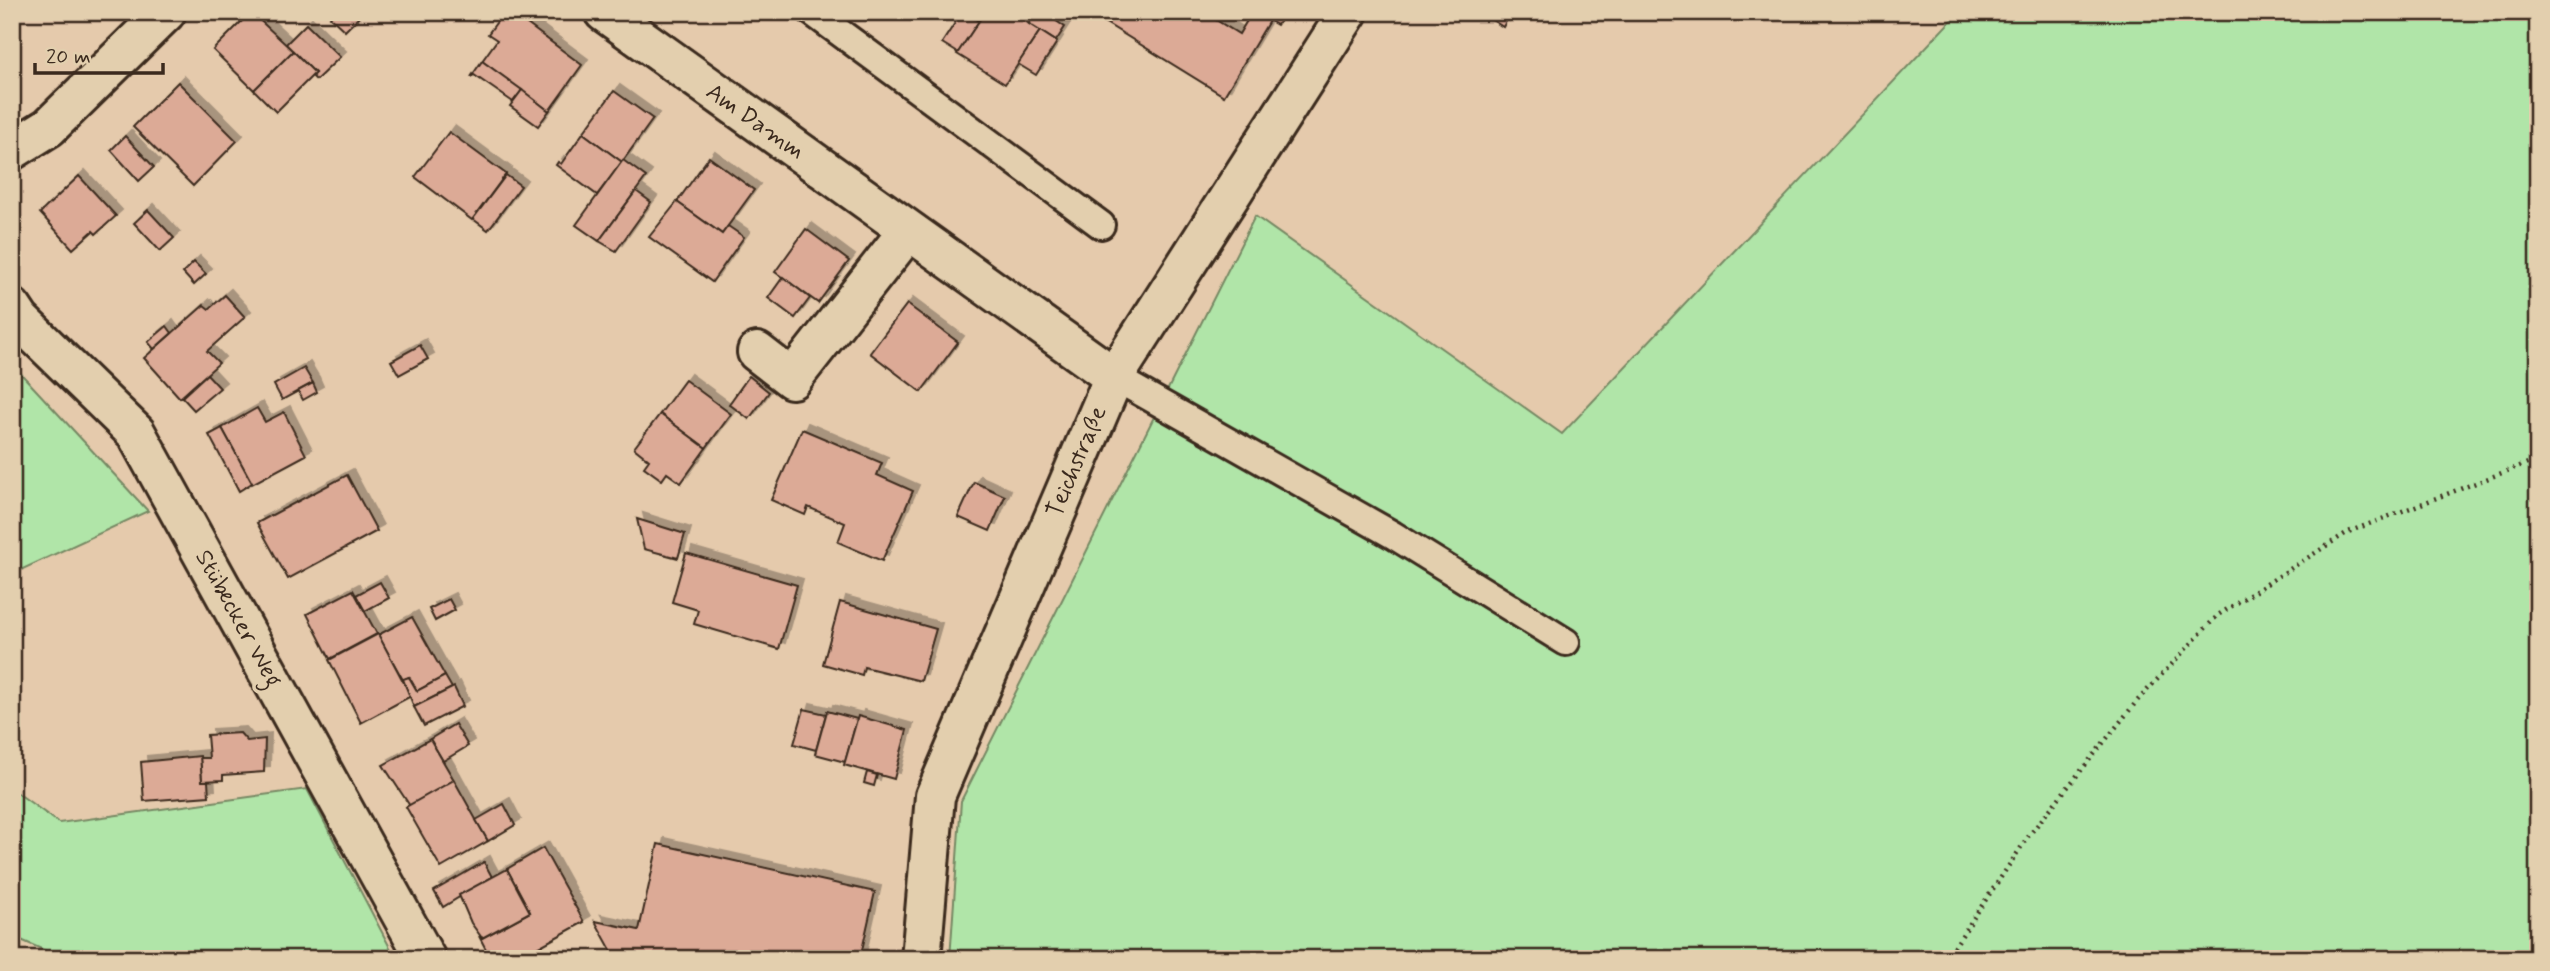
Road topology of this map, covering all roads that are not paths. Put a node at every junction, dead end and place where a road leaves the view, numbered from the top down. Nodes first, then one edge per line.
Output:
1 (166, 12) edge
2 (604, 12) edge
3 (812, 12) edge
4 (1348, 12) edge
5 (12, 150) edge
6 (1101, 225) dead end
7 (908, 231) junction
8 (12, 308) edge
9 (757, 352) dead end
10 (1114, 377) junction
11 (1566, 642) dead end
12 (426, 959) edge
13 (921, 959) edge

1 - 5 street
2 - 7 street, Am Damm
3 - 6 lane
4 - 10 street, Teichstraße
7 - 9 street
7 - 10 street, Am Damm
8 - 12 street, Stübecker Weg
10 - 11 lane
10 - 13 street, Teichstraße

